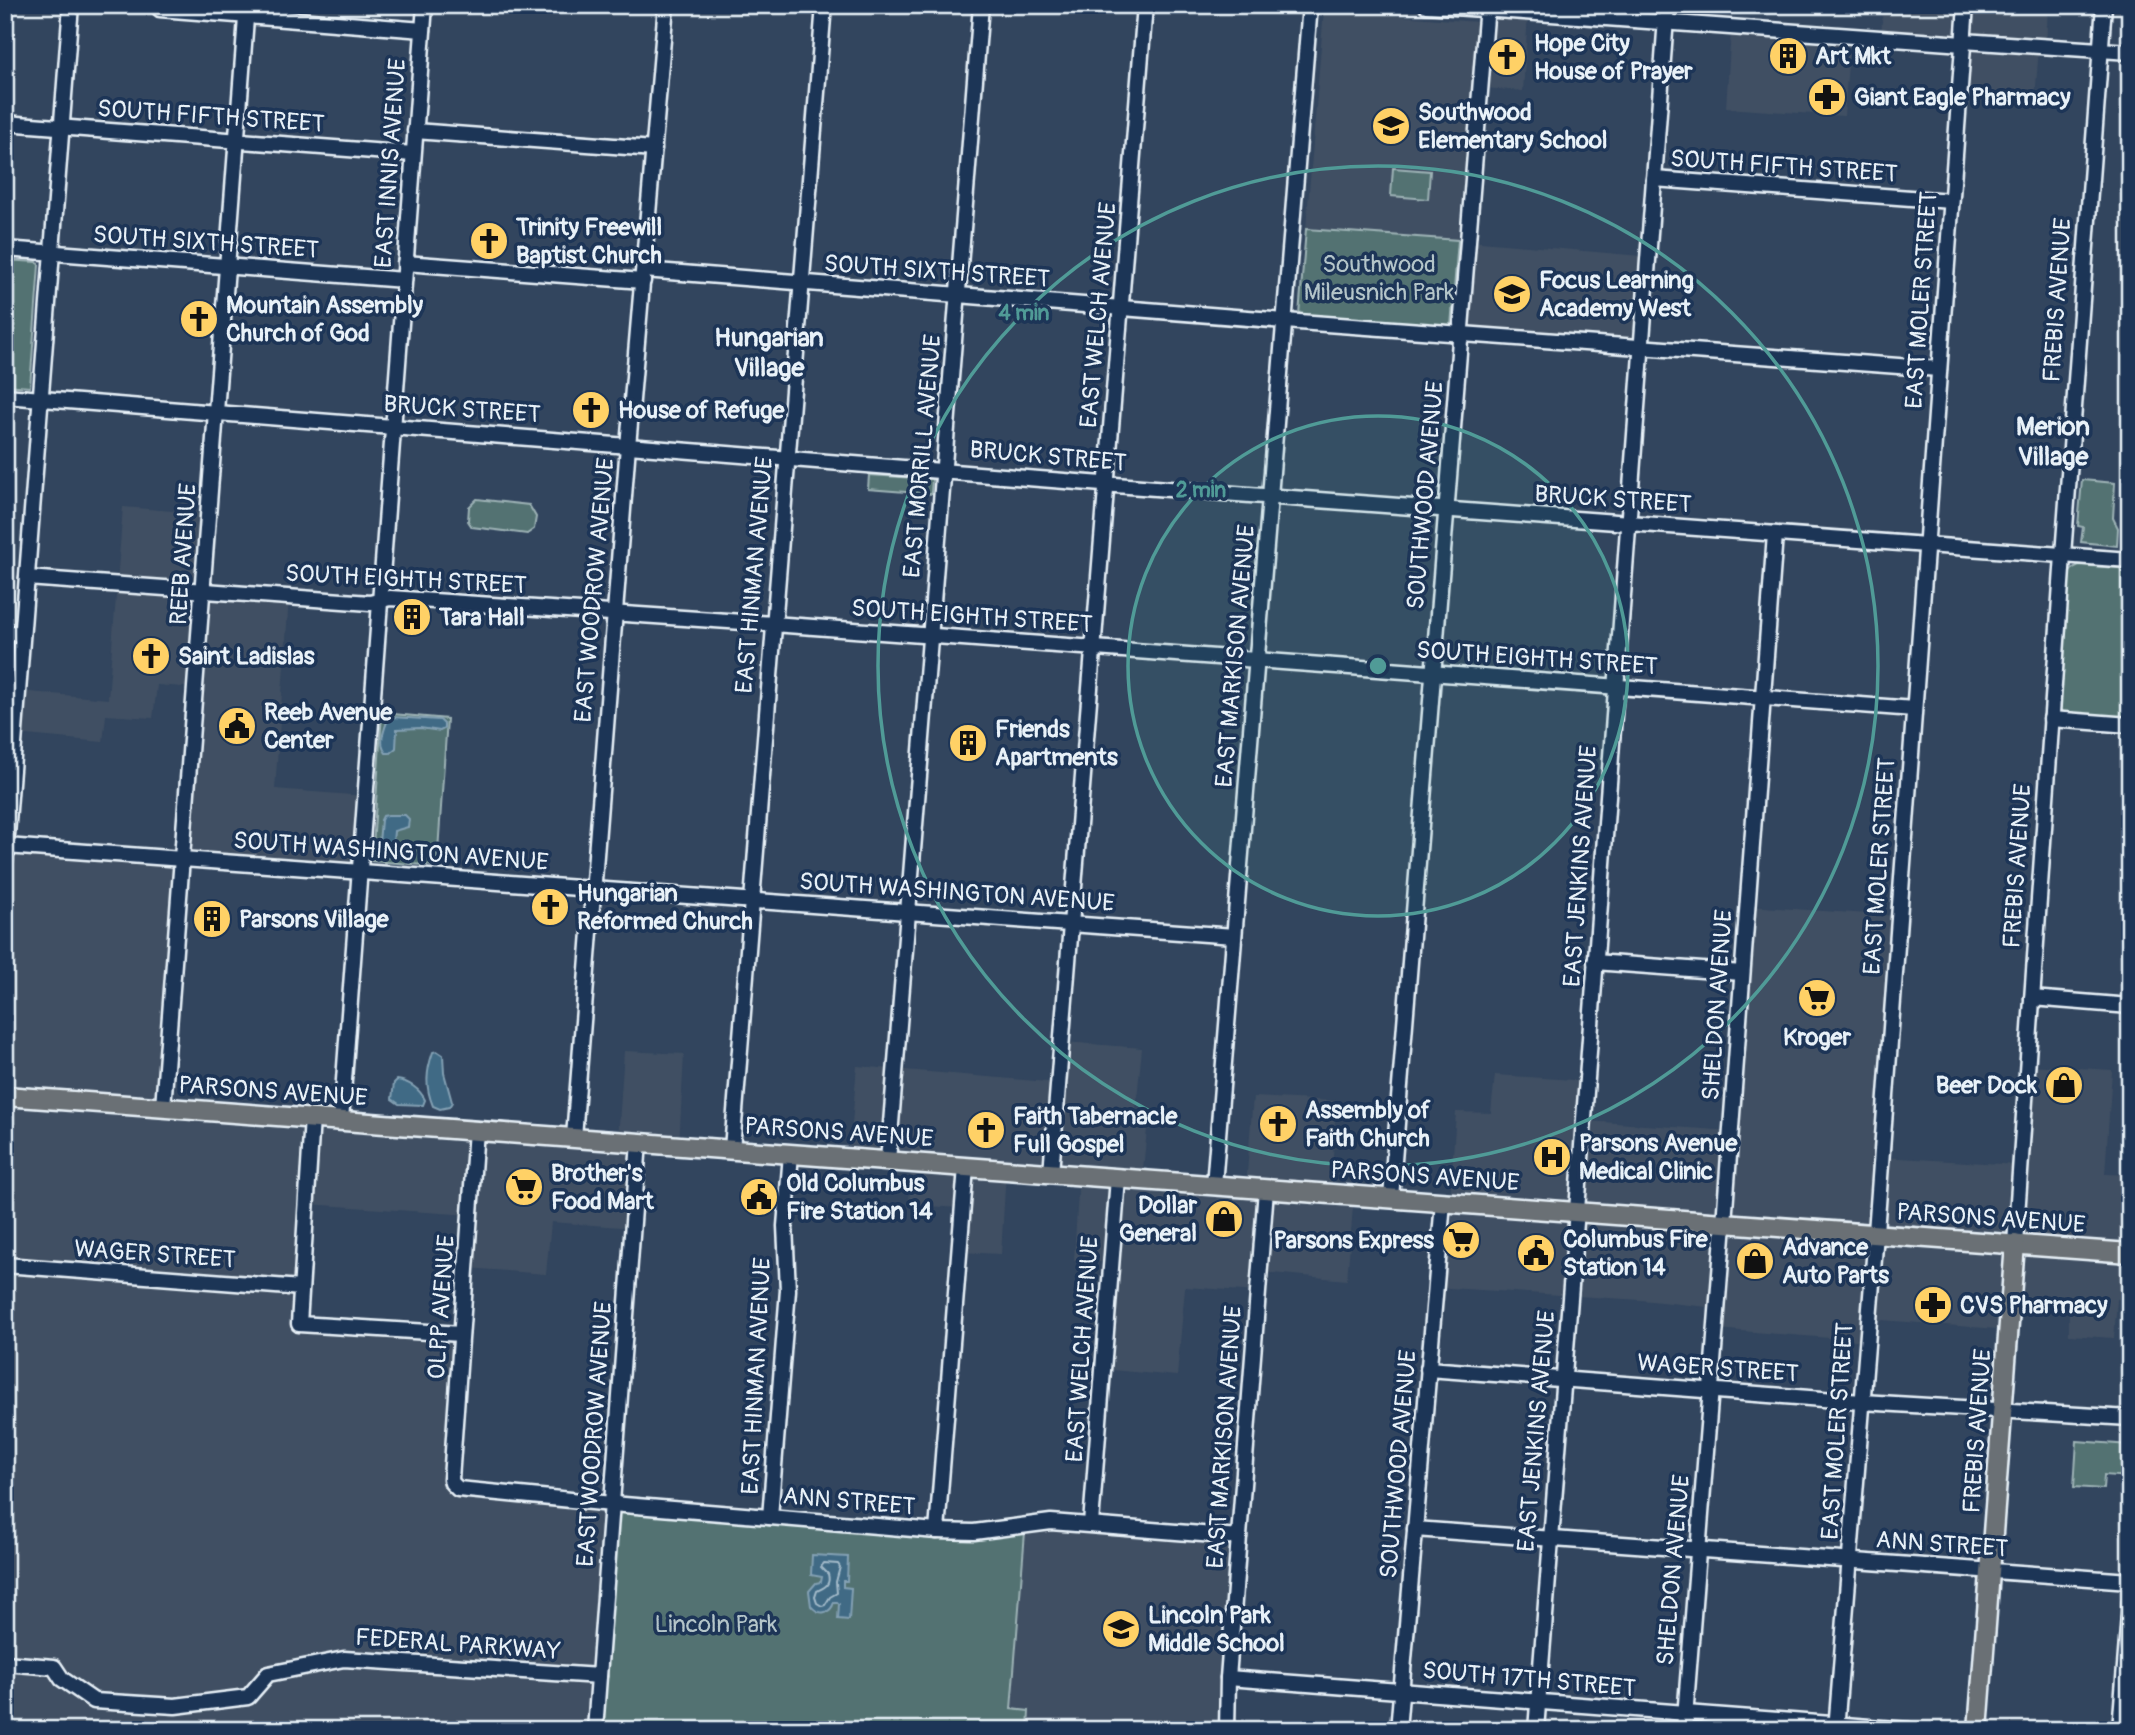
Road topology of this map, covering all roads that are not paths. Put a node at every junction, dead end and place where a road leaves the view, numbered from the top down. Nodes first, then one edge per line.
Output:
1 (71, 5) edge
2 (425, 5) edge
3 (666, 5) edge
4 (824, 5) edge
5 (981, 5) edge
6 (1145, 5) edge
7 (1310, 5) edge
8 (1426, 5) edge
9 (1667, 5) edge
10 (1966, 5) edge
11 (2104, 5) edge
12 (1486, 8) edge
13 (160, 9) dead end
14 (247, 11) edge
15 (1665, 23) junction
16 (423, 33) junction
17 (1963, 42) junction
18 (2100, 50) junction
19 (2130, 52) edge
20 (5, 123) edge
21 (61, 127) junction
22 (415, 131) junction
23 (237, 141) junction
24 (654, 149) junction
25 (413, 155) junction
26 (1654, 179) junction
27 (1951, 201) junction
28 (5, 249) edge
29 (51, 253) junction
30 (405, 263) junction
31 (227, 267) junction
32 (643, 275) junction
33 (404, 280) junction
34 (801, 283) junction
35 (958, 295) junction
36 (1121, 308) junction
37 (1285, 321) junction
38 (1461, 334) junction
39 (1642, 347) junction
40 (1939, 369) junction
41 (5, 396) edge
42 (40, 398) junction
43 (216, 412) junction
44 (393, 427) junction
45 (629, 445) junction
46 (787, 458) junction
47 (943, 470) junction
48 (1107, 484) junction
49 (1271, 496) junction
50 (1447, 510) junction
51 (1629, 523) junction
52 (1775, 534) junction
53 (1926, 545) junction
54 (2063, 555) junction
55 (2130, 560) edge
56 (27, 579) junction
57 (203, 590) junction
58 (380, 600) junction
59 (615, 613) junction
60 (773, 624) junction
61 (5, 632) edge
62 (22, 634) junction
63 (930, 636) junction
64 (1094, 648) junction
65 (1257, 660) junction
66 (1433, 674) junction
67 (1616, 687) junction
68 (1763, 697) junction
69 (1914, 709) junction
70 (2052, 719) junction
71 (2130, 725) edge
72 (10, 731) edge
73 (6, 846) edge
74 (182, 858) junction
75 (5, 861) edge
76 (359, 872) junction
77 (593, 888) junction
78 (751, 900) junction
79 (908, 912) junction
80 (1071, 924) junction
81 (1233, 941) junction
82 (1595, 962) junction
83 (1742, 973) junction
84 (2032, 998) junction
85 (2130, 1006) edge
86 (5, 1096) edge
87 (163, 1107) junction
88 (312, 1118) junction
89 (341, 1120) junction
90 (476, 1130) junction
91 (574, 1137) junction
92 (639, 1142) junction
93 (732, 1149) junction
94 (791, 1154) junction
95 (888, 1161) junction
96 (966, 1167) junction
97 (1051, 1173) junction
98 (1118, 1178) junction
99 (1214, 1185) junction
100 (1266, 1189) junction
101 (1391, 1198) junction
102 (1443, 1202) junction
103 (1577, 1212) junction
104 (1724, 1223) junction
105 (1876, 1234) junction
106 (2015, 1244) junction
107 (2130, 1253) edge
108 (5, 1265) edge
109 (301, 1287) junction
110 (461, 1334) junction
111 (1428, 1369) junction
112 (1563, 1380) junction
113 (1710, 1390) junction
114 (1862, 1402) junction
115 (2003, 1410) junction
116 (2130, 1418) edge
117 (454, 1486) joint
118 (611, 1504) junction
119 (770, 1517) junction
120 (1091, 1524) junction
121 (1415, 1529) junction
122 (937, 1531) junction
123 (1240, 1537) junction
124 (1550, 1539) junction
125 (1698, 1550) junction
126 (1850, 1559) junction
127 (1990, 1571) junction
128 (2130, 1581) edge
129 (2130, 1602) edge
130 (5, 1663) edge
131 (599, 1676) junction
132 (1228, 1678) junction
133 (1402, 1692) junction
134 (1538, 1703) junction
135 (1685, 1714) junction
136 (1836, 1727) edge
137 (595, 1730) edge
138 (1227, 1730) edge
139 (1398, 1730) edge
140 (1536, 1730) edge
141 (1684, 1730) edge
142 (1909, 1730) edge
143 (1978, 1730) edge
144 (2120, 1730) edge

1 - 21 street
2 - 16 street, EAST INNIS AVENUE
3 - 24 street, EAST WOODROW AVENUE
4 - 34 street, EAST HINMAN AVENUE
5 - 35 street, EAST MORRILL AVENUE
6 - 36 street, EAST WELCH AVENUE
7 - 37 street, EAST MARKISON AVENUE
8 - 12 street
9 - 15 street, EAST JENKINS AVENUE
10 - 17 street, EAST MOLER STREET
11 - 18 street, FREBIS AVENUE
12 - 15 street
12 - 38 street, SOUTHWOOD AVENUE
13 - 14 street
14 - 16 street
14 - 23 street, REEB AVENUE
15 - 17 street
15 - 26 street, EAST JENKINS AVENUE
16 - 22 street, EAST INNIS AVENUE
17 - 18 street
17 - 27 street, EAST MOLER STREET
18 - 19 street
18 - 54 street, FREBIS AVENUE
20 - 21 street, SOUTH FIFTH STREET
21 - 23 street, SOUTH FIFTH STREET
21 - 29 street
22 - 24 street
22 - 25 street, EAST INNIS AVENUE
23 - 25 street, SOUTH FIFTH STREET
23 - 31 street, REEB AVENUE
24 - 32 street, EAST WOODROW AVENUE
25 - 30 street, EAST INNIS AVENUE
26 - 27 street, SOUTH FIFTH STREET
26 - 39 street, EAST JENKINS AVENUE
27 - 40 street, EAST MOLER STREET
28 - 29 street, SOUTH SIXTH STREET
29 - 31 street, SOUTH SIXTH STREET
29 - 42 street
30 - 32 street, SOUTH SIXTH STREET
30 - 33 street, EAST INNIS AVENUE
31 - 33 street, SOUTH SIXTH STREET
31 - 43 street, REEB AVENUE
32 - 34 street, SOUTH SIXTH STREET
32 - 45 street, EAST WOODROW AVENUE
33 - 44 street, EAST INNIS AVENUE
34 - 35 street, SOUTH SIXTH STREET
34 - 46 street, EAST HINMAN AVENUE
35 - 36 street, SOUTH SIXTH STREET
35 - 47 street, EAST MORRILL AVENUE
36 - 37 street, SOUTH SIXTH STREET
36 - 48 street, EAST WELCH AVENUE
37 - 38 street, SOUTH SIXTH STREET
37 - 49 street, EAST MARKISON AVENUE
38 - 39 street, SOUTH SIXTH STREET
38 - 50 street, SOUTHWOOD AVENUE
39 - 40 street, SOUTH SIXTH STREET
39 - 51 street, EAST JENKINS AVENUE
40 - 53 street, EAST MOLER STREET
41 - 42 street, BRUCK STREET
42 - 43 street, BRUCK STREET
42 - 56 street
43 - 44 street, BRUCK STREET
43 - 57 street, REEB AVENUE
44 - 45 street, BRUCK STREET
44 - 58 street, EAST INNIS AVENUE
45 - 46 street, BRUCK STREET
45 - 59 street, EAST WOODROW AVENUE
46 - 47 street, BRUCK STREET
46 - 60 street, EAST HINMAN AVENUE
47 - 48 street, BRUCK STREET
47 - 63 street, EAST MORRILL AVENUE
48 - 49 street, BRUCK STREET
48 - 64 street, EAST WELCH AVENUE
49 - 50 street, BRUCK STREET
49 - 65 street, EAST MARKISON AVENUE
50 - 51 street, BRUCK STREET
50 - 66 street, SOUTHWOOD AVENUE
51 - 52 street, BRUCK STREET
51 - 67 street, EAST JENKINS AVENUE
52 - 53 street, BRUCK STREET
52 - 68 street, SHELDON AVENUE
53 - 54 street, BRUCK STREET
53 - 69 street, EAST MOLER STREET
54 - 55 street, BRUCK STREET
54 - 70 street, FREBIS AVENUE
56 - 57 street, SOUTH EIGHTH STREET
56 - 62 street
57 - 58 street, SOUTH EIGHTH STREET
57 - 74 street, REEB AVENUE
58 - 59 street, SOUTH EIGHTH STREET
58 - 76 street, EAST INNIS AVENUE
59 - 60 street, SOUTH EIGHTH STREET
59 - 77 street, EAST WOODROW AVENUE
60 - 63 street, SOUTH EIGHTH STREET
60 - 78 street, EAST HINMAN AVENUE
61 - 62 street
62 - 72 street
63 - 64 street, SOUTH EIGHTH STREET
63 - 79 street, EAST MORRILL AVENUE
64 - 65 street, SOUTH EIGHTH STREET
64 - 80 street, EAST WELCH AVENUE
65 - 66 street, SOUTH EIGHTH STREET
65 - 81 street, EAST MARKISON AVENUE
66 - 67 street, SOUTH EIGHTH STREET
66 - 101 street, SOUTHWOOD AVENUE
67 - 68 street, SOUTH EIGHTH STREET
67 - 82 street, EAST JENKINS AVENUE
68 - 69 street, SOUTH EIGHTH STREET
68 - 83 street, SHELDON AVENUE
69 - 105 street, EAST MOLER STREET
70 - 71 street
70 - 84 street, FREBIS AVENUE
72 - 73 street
73 - 74 street, SOUTH WASHINGTON AVENUE
73 - 75 street
74 - 76 street, SOUTH WASHINGTON AVENUE
74 - 87 street, REEB AVENUE
76 - 77 street, SOUTH WASHINGTON AVENUE
76 - 89 street, EAST INNIS AVENUE
77 - 78 street, SOUTH WASHINGTON AVENUE
77 - 91 street, EAST WOODROW AVENUE
78 - 79 street, SOUTH WASHINGTON AVENUE
78 - 93 street, EAST HINMAN AVENUE
79 - 80 street, SOUTH WASHINGTON AVENUE
79 - 95 street, EAST MORRILL AVENUE
80 - 81 street, SOUTH WASHINGTON AVENUE
80 - 97 street, EAST WELCH AVENUE
81 - 99 street, EAST MARKISON AVENUE
82 - 83 street
82 - 103 street, EAST JENKINS AVENUE
83 - 104 street, SHELDON AVENUE
84 - 85 street
84 - 106 street, FREBIS AVENUE
86 - 87 main road, PARSONS AVENUE
87 - 88 main road, PARSONS AVENUE
88 - 89 main road, PARSONS AVENUE
88 - 109 street
89 - 90 main road, PARSONS AVENUE
90 - 91 main road, PARSONS AVENUE
90 - 110 street, OLPP AVENUE
91 - 92 main road, PARSONS AVENUE
92 - 93 main road, PARSONS AVENUE
92 - 118 street, EAST WOODROW AVENUE
93 - 94 main road, PARSONS AVENUE
94 - 95 main road, PARSONS AVENUE
94 - 119 street, EAST HINMAN AVENUE
95 - 96 main road, PARSONS AVENUE
96 - 97 main road, PARSONS AVENUE
96 - 122 street
97 - 98 main road, PARSONS AVENUE
98 - 99 main road, PARSONS AVENUE
98 - 120 street, EAST WELCH AVENUE
99 - 100 main road, PARSONS AVENUE
100 - 101 main road, PARSONS AVENUE
100 - 123 street, EAST MARKISON AVENUE
101 - 102 main road, PARSONS AVENUE
102 - 103 main road, PARSONS AVENUE
102 - 111 street, SOUTHWOOD AVENUE
103 - 104 main road, PARSONS AVENUE
103 - 112 street, EAST JENKINS AVENUE
104 - 105 main road, PARSONS AVENUE
104 - 113 street, SHELDON AVENUE
105 - 106 main road, PARSONS AVENUE
105 - 114 street, EAST MOLER STREET
106 - 107 main road, PARSONS AVENUE
106 - 115 main road, FREBIS AVENUE
108 - 109 street, WAGER STREET
109 - 110 street
110 - 117 street, OLPP AVENUE
111 - 112 street, WAGER STREET
111 - 121 street, SOUTHWOOD AVENUE
112 - 113 street, WAGER STREET
112 - 124 street, EAST JENKINS AVENUE
113 - 114 street, WAGER STREET
113 - 125 street, SHELDON AVENUE
114 - 115 street, WAGER STREET
114 - 126 street, EAST MOLER STREET
115 - 116 street, WAGER STREET
115 - 127 main road, FREBIS AVENUE
117 - 118 street, ANN STREET
118 - 119 street, ANN STREET
118 - 131 street, EAST WOODROW AVENUE
119 - 122 street, ANN STREET
120 - 122 street, ANN STREET
120 - 123 street, ANN STREET
121 - 124 street, ANN STREET
121 - 133 street, SOUTHWOOD AVENUE
123 - 132 street, EAST MARKISON AVENUE
124 - 125 street, ANN STREET
124 - 134 street, EAST JENKINS AVENUE
125 - 126 street, ANN STREET
125 - 135 street, SHELDON AVENUE
126 - 127 street, ANN STREET
126 - 136 street, EAST MOLER STREET
127 - 128 street, ANN STREET
127 - 143 main road, FREBIS AVENUE
129 - 144 street
130 - 131 street, FEDERAL PARKWAY
131 - 137 street, EAST WOODROW AVENUE
132 - 133 street, SOUTH 17TH STREET
132 - 138 street, EAST MARKISON AVENUE
133 - 134 street, SOUTH 17TH STREET
133 - 139 street, SOUTHWOOD AVENUE
134 - 135 street, SOUTH 17TH STREET
134 - 140 street, EAST JENKINS AVENUE
135 - 136 street, SOUTH 17TH STREET
135 - 141 street, SHELDON AVENUE
136 - 142 street, SOUTH 17TH STREET

